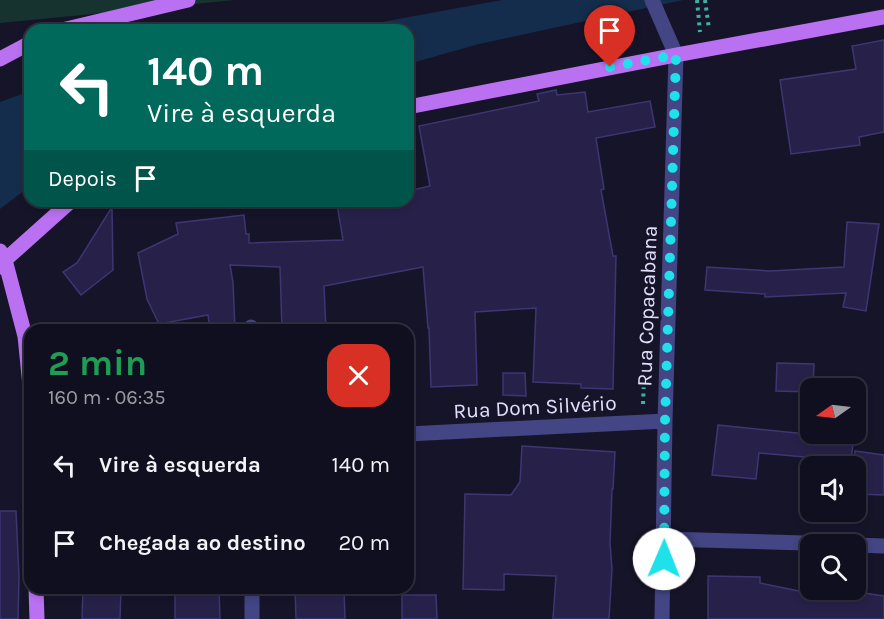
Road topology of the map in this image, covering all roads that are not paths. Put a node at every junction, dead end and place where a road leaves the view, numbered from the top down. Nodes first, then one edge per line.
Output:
1 (188, 0) edge
2 (652, 0) edge
3 (884, 17) edge
4 (88, 24) edge
5 (24, 46) edge
6 (676, 55) junction
7 (0, 59) edge
8 (414, 105) edge
9 (64, 207) edge
10 (2, 259) edge
11 (24, 333) edge
12 (665, 421) junction
13 (414, 434) edge
14 (664, 538) junction
15 (800, 543) edge
16 (866, 545) edge
17 (884, 546) edge
18 (36, 594) edge
19 (252, 594) edge
20 (37, 619) edge
21 (252, 619) edge
22 (662, 619) edge

1 - 4 main road
2 - 6 street, Rua Copacabana
3 - 6 main road
5 - 7 main road
6 - 8 main road
6 - 12 street, Rua Copacabana
9 - 10 main road
10 - 11 main road
12 - 13 street, Rua Dom Silvério
12 - 14 street, Rua Copacabana
14 - 15 street
14 - 22 street, Rua Copacabana
16 - 17 street
18 - 20 main road
19 - 21 street

